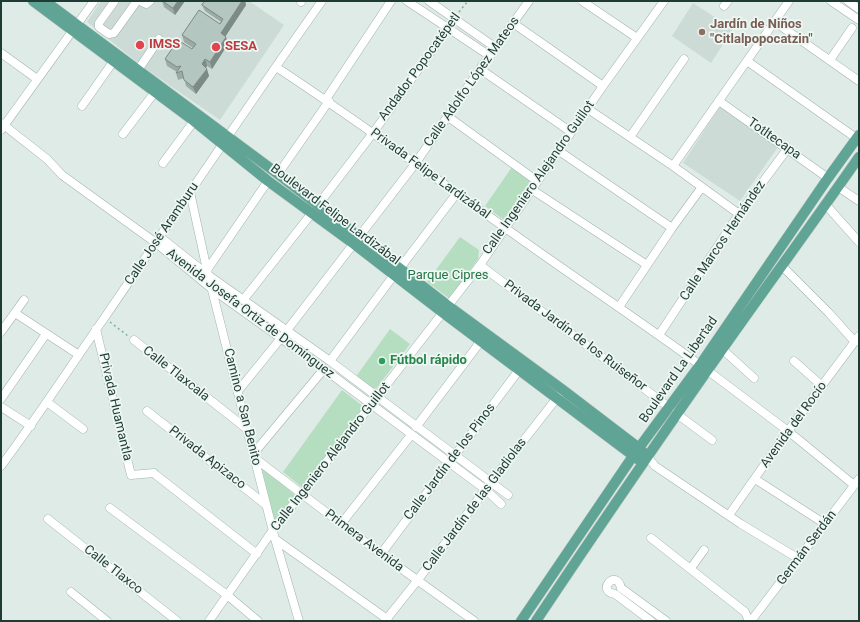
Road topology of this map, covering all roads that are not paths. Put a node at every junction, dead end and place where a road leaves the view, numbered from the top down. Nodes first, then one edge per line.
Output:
1 (33, 1) edge
2 (45, 1) edge
3 (94, 1) edge
4 (138, 1) edge
5 (150, 1) edge
6 (322, 1) edge
7 (391, 1) edge
8 (407, 1) edge
9 (429, 1) edge
10 (529, 1) edge
11 (582, 1) edge
12 (664, 1) edge
13 (789, 1) edge
14 (831, 1) edge
15 (848, 1) edge
16 (114, 2) edge
17 (859, 9) edge
18 (455, 18) junction
19 (859, 20) edge
20 (774, 22) junction
21 (513, 24) junction
22 (74, 28) junction
23 (448, 28) junction
24 (852, 28) dead end
25 (637, 38) junction
26 (158, 39) dead end
27 (496, 48) junction
28 (1, 53) edge
29 (490, 56) junction
30 (684, 58) dead end
31 (830, 60) junction
32 (747, 61) junction
33 (114, 62) junction
34 (276, 67) junction
35 (480, 69) junction
36 (138, 70) junction
37 (37, 79) junction
38 (859, 81) edge
39 (151, 86) junction
40 (603, 86) junction
41 (327, 100) junction
42 (719, 101) junction
43 (82, 106) dead end
44 (588, 109) junction
45 (447, 116) junction
46 (194, 121) junction
47 (2, 126) edge
48 (572, 132) junction
49 (373, 133) junction
50 (123, 134) dead end
51 (858, 136) edge
52 (630, 137) junction
53 (225, 141) junction
54 (788, 148) junction
55 (559, 151) junction
56 (859, 156) edge
57 (163, 163) dead end
58 (415, 164) junction
59 (673, 166) junction
60 (278, 174) junction
61 (828, 178) junction
62 (268, 181) junction
63 (537, 181) junction
64 (702, 187) junction
65 (838, 187) junction
66 (531, 190) junction
67 (190, 192) junction
68 (457, 193) junction
69 (859, 201) edge
70 (826, 204) junction
71 (315, 209) junction
72 (739, 214) junction
73 (506, 228) junction
74 (672, 228) junction
75 (158, 240) junction
76 (357, 240) junction
77 (859, 242) edge
78 (480, 265) junction
79 (647, 265) junction
80 (782, 266) junction
81 (208, 272) junction
82 (397, 272) junction
83 (212, 289) junction
84 (244, 299) junction
85 (24, 300) dead end
86 (619, 307) junction
87 (444, 309) junction
88 (15, 313) junction
89 (96, 329) junction
90 (287, 330) junction
91 (1, 332) edge
92 (46, 334) junction
93 (660, 335) junction
94 (281, 338) junction
95 (857, 339) edge
96 (134, 340) road end
97 (481, 341) junction
98 (722, 349) junction
99 (79, 355) junction
100 (330, 361) junction
101 (794, 361) dead end
102 (704, 368) junction
103 (324, 369) junction
104 (519, 370) junction
105 (754, 378) dead end
106 (822, 386) junction
107 (238, 391) junction
108 (560, 394) junction
109 (377, 398) junction
110 (1, 399) edge
111 (47, 402) junction
112 (371, 405) junction
113 (1, 406) edge
114 (147, 411) dead end
115 (673, 411) junction
116 (31, 426) junction
117 (416, 427) junction
118 (83, 429) dead end
119 (247, 429) junction
120 (788, 432) junction
121 (411, 434) junction
122 (712, 440) dead end
123 (636, 452) junction
124 (255, 456) junction
125 (455, 456) junction
126 (645, 459) junction
127 (449, 463) junction
128 (1, 466) edge
129 (754, 479) junction
130 (491, 482) junction
131 (857, 482) edge
132 (486, 490) junction
133 (301, 494) junction
134 (508, 495) dead end
135 (501, 504) dead end
136 (266, 505) junction
137 (110, 508) dead end
138 (729, 515) junction
139 (48, 519) dead end
140 (341, 524) junction
141 (825, 524) junction
142 (274, 534) junction
143 (651, 538) dead end
144 (704, 550) dead end
145 (257, 554) junction
146 (381, 554) junction
147 (799, 559) junction
148 (691, 568) junction
149 (417, 581) junction
150 (71, 592) dead end
151 (227, 595) junction
152 (387, 620) edge
153 (751, 620) edge
154 (107, 621) edge
155 (177, 621) edge
156 (209, 621) edge
157 (258, 621) edge
158 (299, 621) edge
159 (474, 621) edge
160 (521, 621) edge
161 (536, 621) edge
162 (651, 621) edge
163 (666, 621) edge

1 - 22 main road, Boulevard Felipe Lardizábal
2 - 22 main road, Boulevard Felipe Lardizábal
3 - 22 street
4 - 5 street
4 - 16 street
6 - 34 street, Calle José Aramburu
7 - 41 street
8 - 23 street
9 - 18 street
10 - 21 street, Calle Adolfo López Mateos
11 - 25 street
12 - 25 street, Calle Ingeniero Alejandro Guillot
13 - 20 street
14 - 19 street
15 - 17 street
18 - 23 street, Andador Popocatépetl
18 - 27 street
20 - 31 street
20 - 32 street
21 - 27 street, Calle Adolfo López Mateos
21 - 40 street
22 - 33 main road, Boulevard Felipe Lardizábal
22 - 36 main road, Boulevard Felipe Lardizábal
22 - 37 street
23 - 29 street
23 - 49 street, Andador Popocatépetl
24 - 31 street
25 - 40 street, Calle Ingeniero Alejandro Guillot
26 - 36 street
27 - 29 street, Calle Adolfo López Mateos
28 - 37 street
29 - 35 street, Calle Adolfo López Mateos
30 - 52 street
31 - 38 street
32 - 42 street
32 - 51 street
33 - 39 main road, Boulevard Felipe Lardizábal
33 - 43 street
34 - 41 street, Privada Felipe Lardizábal
34 - 53 street, Calle José Aramburu
35 - 45 street, Calle Adolfo López Mateos
35 - 48 street
36 - 39 main road, Boulevard Felipe Lardizábal
37 - 47 street
39 - 46 main road, Boulevard Felipe Lardizábal
39 - 50 street
39 - 53 main road, Boulevard Felipe Lardizábal
40 - 44 street, Calle Ingeniero Alejandro Guillot
41 - 49 street, Privada Felipe Lardizábal
41 - 60 street
42 - 54 street, Totltecapa
42 - 59 street
44 - 48 street, Calle Ingeniero Alejandro Guillot
44 - 52 street
45 - 58 street, Calle Adolfo López Mateos
45 - 63 street
46 - 53 main road, Boulevard Felipe Lardizábal
46 - 57 street
47 - 75 street, Avenida Josefa Ortiz de Domínguez
48 - 55 street, Calle Ingeniero Alejandro Guillot
49 - 58 street, Privada Felipe Lardizábal
49 - 71 street, Andador Popocatépetl
51 - 61 main road, Boulevard La Libertad
52 - 59 street
53 - 60 main road, Boulevard Felipe Lardizábal
53 - 62 main road, Boulevard Felipe Lardizábal
53 - 67 street, Calle José Aramburu
54 - 61 street, Totltecapa
54 - 72 street, Calle Marcos Hernández
55 - 63 street, Calle Ingeniero Alejandro Guillot
55 - 74 street
56 - 65 main road, Boulevard La Libertad
58 - 68 street, Privada Felipe Lardizábal
58 - 76 street, Calle Adolfo López Mateos
59 - 64 street
60 - 71 main road, Boulevard Felipe Lardizábal
61 - 102 main road, Boulevard La Libertad
62 - 71 main road, Boulevard Felipe Lardizábal
62 - 81 street
63 - 66 street, Calle Ingeniero Alejandro Guillot
64 - 72 street
64 - 74 street
65 - 69 street
65 - 70 main road, Boulevard La Libertad
66 - 73 street, Calle Ingeniero Alejandro Guillot
66 - 79 street
67 - 75 street, Calle José Aramburu
67 - 81 street, Camino a San Benito
68 - 73 street, Privada Felipe Lardizábal
68 - 82 street
70 - 77 street
70 - 80 main road, Boulevard La Libertad
71 - 76 main road, Boulevard Felipe Lardizábal
71 - 84 street, Andador Popocatépetl
72 - 93 street, Calle Marcos Hernández
73 - 78 street, Calle Ingeniero Alejandro Guillot
73 - 86 street, Privada Felipe Lardizábal
74 - 79 street
75 - 81 street, Avenida Josefa Ortiz de Domínguez
75 - 83 street, Avenida Josefa Ortiz de Domínguez
75 - 89 street, Calle José Aramburu
76 - 82 main road, Boulevard Felipe Lardizábal
76 - 90 street, Calle Adolfo López Mateos
78 - 87 street, Calle Ingeniero Alejandro Guillot
78 - 115 street, Privada Jardín de los Ruiseñor
79 - 86 street
80 - 95 street
80 - 98 main road, Boulevard La Libertad
81 - 83 street, Camino a San Benito
81 - 84 street, Avenida Josefa Ortiz de Domínguez
82 - 87 main road, Boulevard Felipe Lardizábal
82 - 100 street
83 - 94 street, Avenida Josefa Ortiz de Domínguez
83 - 107 street, Camino a San Benito
84 - 90 street, Avenida Josefa Ortiz de Domínguez
85 - 88 street
86 - 93 street, Privada Felipe Lardizábal
87 - 97 main road, Boulevard Felipe Lardizábal
87 - 108 main road, Boulevard Felipe Lardizábal
87 - 109 street, Calle Ingeniero Alejandro Guillot
88 - 91 street
88 - 92 street
89 - 99 street, Calle José Aramburu
89 - 145 street, Privada Huamantla
90 - 94 street, Calle Adolfo López Mateos
90 - 100 street, Avenida Josefa Ortiz de Domínguez
92 - 99 street
92 - 110 street
93 - 102 street, Privada Felipe Lardizábal
94 - 103 street, Avenida Josefa Ortiz de Domínguez
94 - 107 street, Calle Adolfo López Mateos
95 - 106 street, Avenida del Rocío
96 - 119 street, Calle Tlaxcala
97 - 104 main road, Boulevard Felipe Lardizábal
97 - 117 street
98 - 102 main road, Boulevard La Libertad
98 - 105 street
99 - 111 street, Calle José Aramburu
100 - 109 street, Avenida Josefa Ortiz de Domínguez
101 - 106 street
102 - 115 main road, Boulevard La Libertad
102 - 120 street, Privada Felipe Lardizábal
103 - 112 street, Avenida Josefa Ortiz de Domínguez
103 - 124 street
104 - 108 main road, Boulevard Felipe Lardizábal
104 - 125 street, Calle Jardín de los Pinos
106 - 120 street, Avenida del Rocío
107 - 119 street, Camino a San Benito
108 - 123 main road, Boulevard Felipe Lardizábal
108 - 130 street, Calle Jardín de las Gladiolas
109 - 112 street, Calle Ingeniero Alejandro Guillot
109 - 117 street, Avenida Josefa Ortiz de Domínguez
111 - 116 street, Calle José Aramburu
111 - 118 street
112 - 121 street, Avenida Josefa Ortiz de Domínguez
112 - 133 street, Calle Ingeniero Alejandro Guillot
113 - 116 street
114 - 136 street, Privada Apizaco
115 - 122 street, Privada Jardín de los Ruiseñor
115 - 123 main road, Boulevard La Libertad
115 - 126 main road, Boulevard La Libertad
116 - 128 street, Calle José Aramburu
117 - 125 street, Avenida Josefa Ortiz de Domínguez
119 - 124 street, Camino a San Benito
120 - 129 street, Avenida del Rocío
120 - 131 street, Privada Felipe Lardizábal
121 - 127 street, Avenida Josefa Ortiz de Domínguez
121 - 140 street
123 - 126 main road, Boulevard Felipe Lardizábal
123 - 160 main road, Boulevard La Libertad
124 - 133 street, Primera Avenida
124 - 136 street, Camino a San Benito
125 - 127 street, Calle Jardín de los Pinos
125 - 130 street, Avenida Josefa Ortiz de Domínguez
126 - 138 street
126 - 161 main road, Boulevard La Libertad
127 - 132 street, Avenida Josefa Ortiz de Domínguez
127 - 146 street, Calle Jardín de los Pinos
129 - 138 street, Avenida del Rocío
129 - 141 street
130 - 132 street, Calle Jardín de las Gladiolas
130 - 134 street, Avenida Josefa Ortiz de Domínguez
131 - 141 street, Germán Serdán
132 - 135 street, Avenida Josefa Ortiz de Domínguez
132 - 149 street, Calle Jardín de las Gladiolas
133 - 140 street, Primera Avenida
133 - 142 street, Calle Ingeniero Alejandro Guillot
136 - 142 street, Camino a San Benito
137 - 151 street
138 - 147 street
139 - 155 street, Calle Tlaxco
140 - 146 street, Primera Avenida
141 - 147 street, Germán Serdán
142 - 145 street, Calle Ingeniero Alejandro Guillot
142 - 152 street
142 - 158 street, Camino a San Benito
143 - 148 street
144 - 148 street
145 - 151 street, Calle Ingeniero Alejandro Guillot
146 - 149 street, Primera Avenida
147 - 153 street, Germán Serdán
148 - 153 street
149 - 152 street, Calle Jardín de las Gladiolas
149 - 159 street, Primera Avenida
150 - 154 street
151 - 156 street, Calle Ingeniero Alejandro Guillot
151 - 157 street
162 - 163 street

